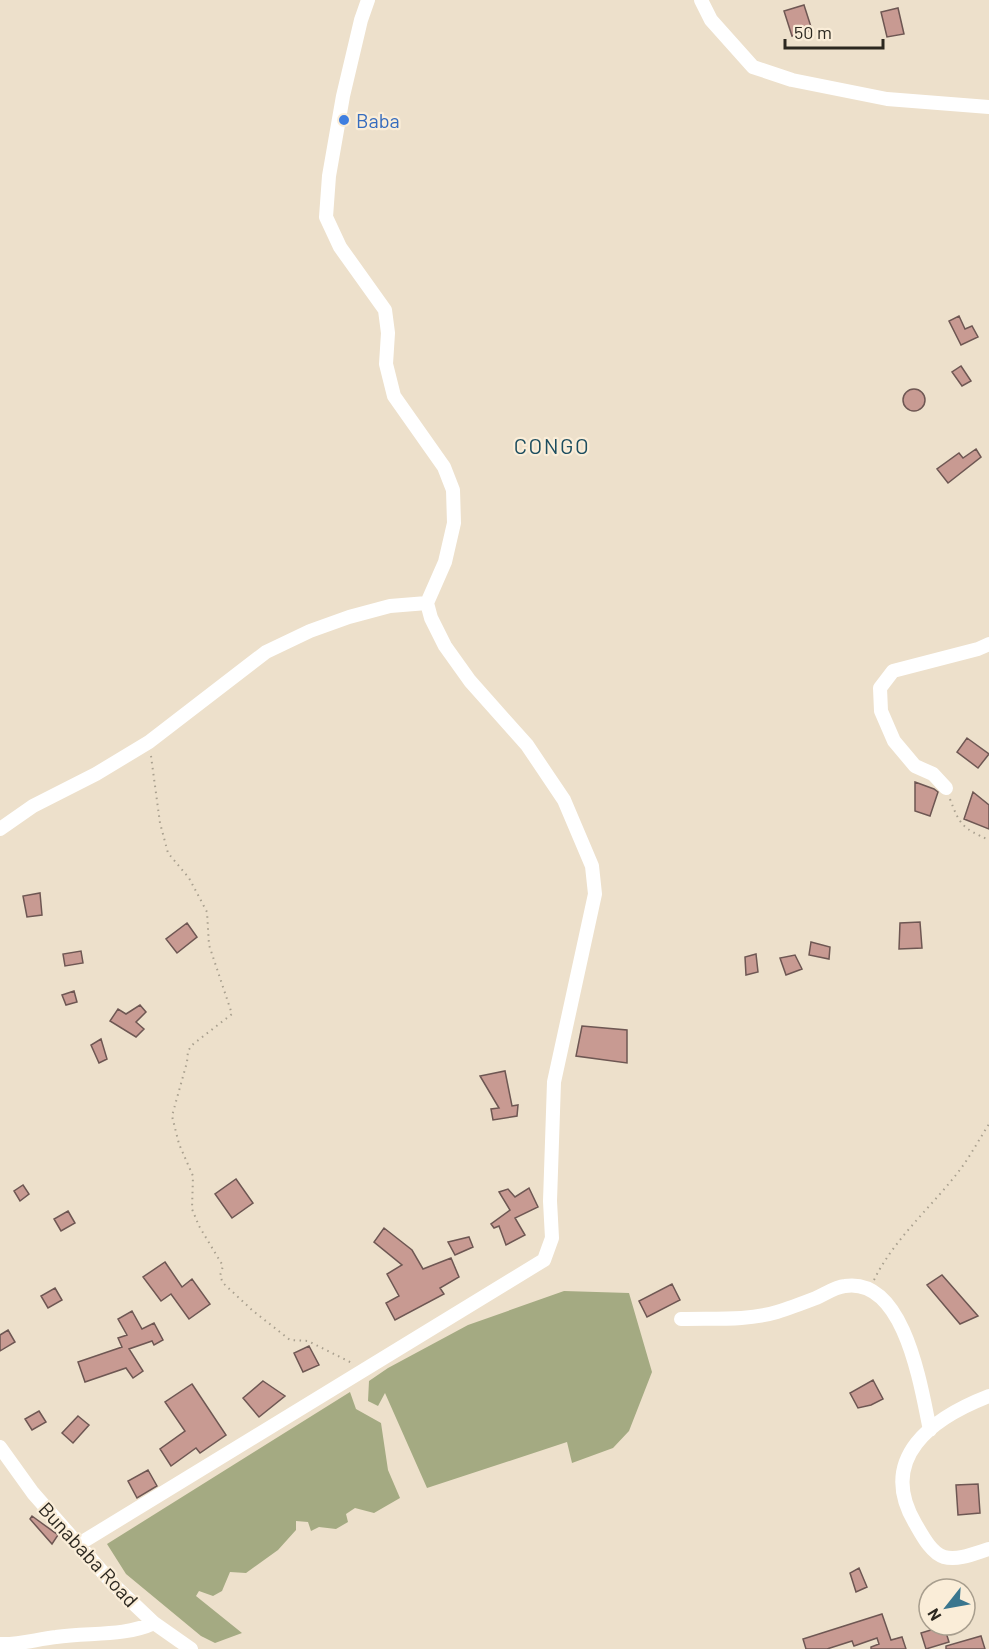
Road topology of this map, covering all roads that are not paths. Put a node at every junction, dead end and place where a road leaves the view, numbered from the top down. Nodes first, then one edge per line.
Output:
1 (368, 0) edge
2 (701, 0) edge
3 (989, 107) edge
4 (427, 603) junction
5 (989, 644) edge
6 (946, 788) road end
7 (0, 829) edge
8 (681, 1319) dead end
9 (989, 1396) edge
10 (930, 1430) junction
11 (0, 1447) edge
12 (79, 1544) junction
13 (989, 1549) edge
14 (154, 1623) junction
15 (0, 1644) edge
16 (191, 1649) edge

1 - 4 street
2 - 3 street
4 - 7 street
4 - 12 street
5 - 6 street
8 - 10 street
9 - 10 street
10 - 13 street
11 - 12 street, Bunababa Road
12 - 14 street, Bunababa Road
14 - 15 street
14 - 16 street, Bunababa Road

